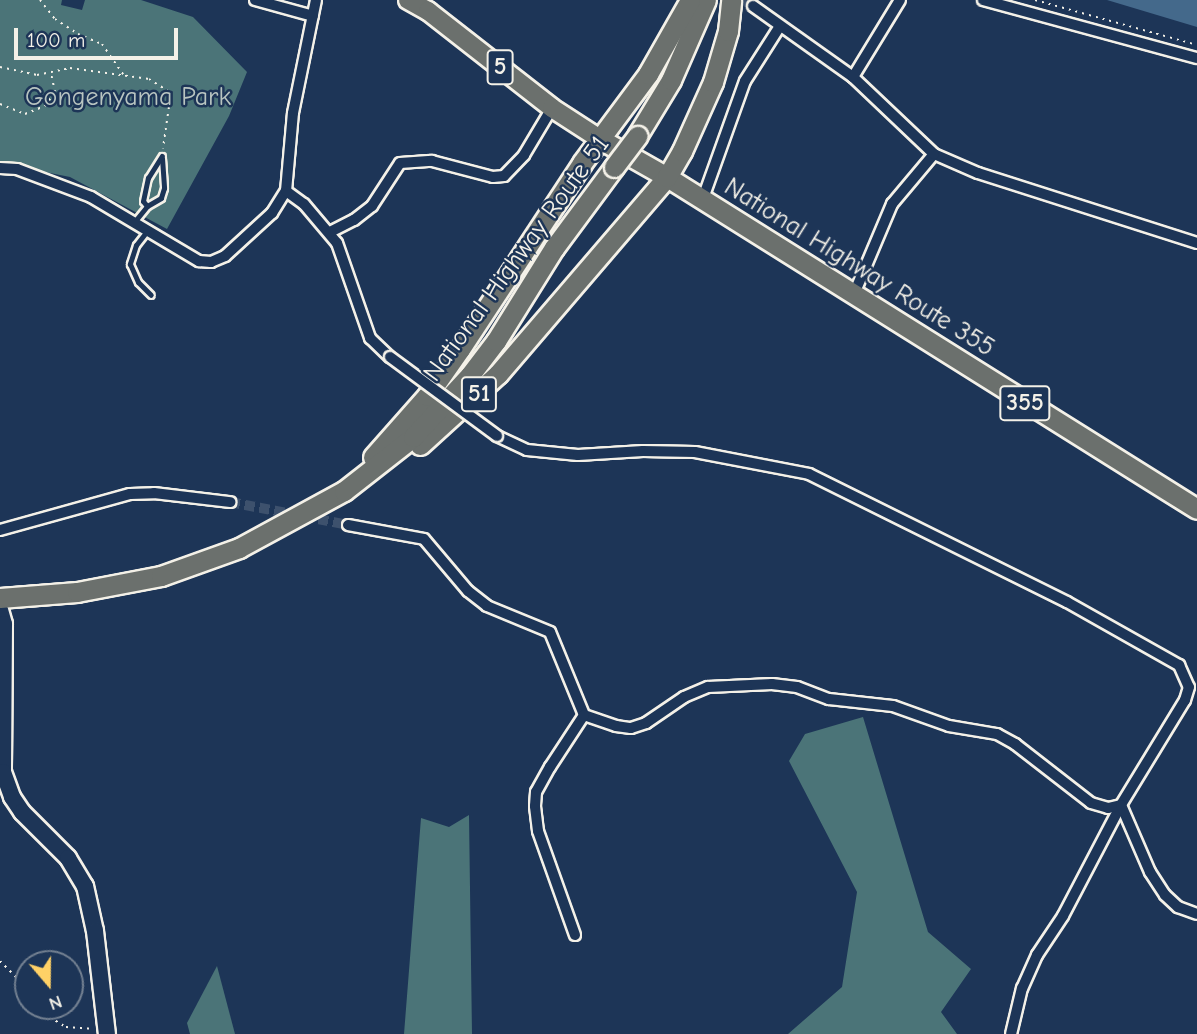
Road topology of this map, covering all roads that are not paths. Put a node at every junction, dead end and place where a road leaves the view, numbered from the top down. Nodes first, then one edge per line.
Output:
1 (255, 0) edge
2 (316, 0) edge
3 (408, 0) edge
4 (690, 0) edge
5 (706, 0) edge
6 (731, 0) edge
7 (900, 0) edge
8 (983, 0) edge
9 (430, 6) edge
10 (753, 6) dead end
11 (313, 16) junction
12 (780, 26) junction
13 (1197, 58) edge
14 (853, 77) junction
15 (552, 108) junction
16 (600, 139) junction
17 (934, 154) junction
18 (0, 168) edge
19 (667, 177) junction
20 (286, 191) junction
21 (702, 201) junction
22 (147, 205) junction
23 (135, 221) junction
24 (148, 229) junction
25 (330, 232) junction
26 (1197, 243) edge
27 (854, 294) junction
28 (151, 295) dead end
29 (230, 502) tunnel mouth
30 (1197, 509) edge
31 (348, 525) tunnel mouth
32 (0, 530) edge
33 (239, 548) junction
34 (0, 598) edge
35 (0, 610) edge
36 (1, 700) edge
37 (584, 715) junction
38 (1121, 805) junction
39 (1197, 914) edge
40 (575, 935) dead end
41 (109, 1033) edge
42 (1011, 1034) edge

1 - 11 street
2 - 11 street
3 - 9 main road, 5
4 - 16 highway, 51
5 - 33 highway, National Highway Route 51 / 51, bridge
6 - 19 highway, 51
7 - 14 street
8 - 13 street
9 - 15 main road, 5
10 - 12 street
11 - 20 street
12 - 14 street
12 - 21 street
14 - 17 street
15 - 16 main road, 5
15 - 25 street
16 - 19 highway, National Highway Route 355 / 355
16 - 33 highway, 51
17 - 26 street
17 - 27 street
18 - 23 street
19 - 21 highway, National Highway Route 355 / 355
19 - 33 highway, 51
20 - 24 street
20 - 25 street
21 - 27 highway, National Highway Route 355 / 355
22 - 22 lane
22 - 23 lane
23 - 24 street
24 - 28 lane
25 - 38 street, bridge
27 - 30 highway, National Highway Route 355 / 355
29 - 32 street
31 - 37 street
33 - 34 highway, National Highway Route 51 / 51
35 - 36 street
36 - 41 street
37 - 38 street
37 - 40 street
38 - 39 street
38 - 42 street

